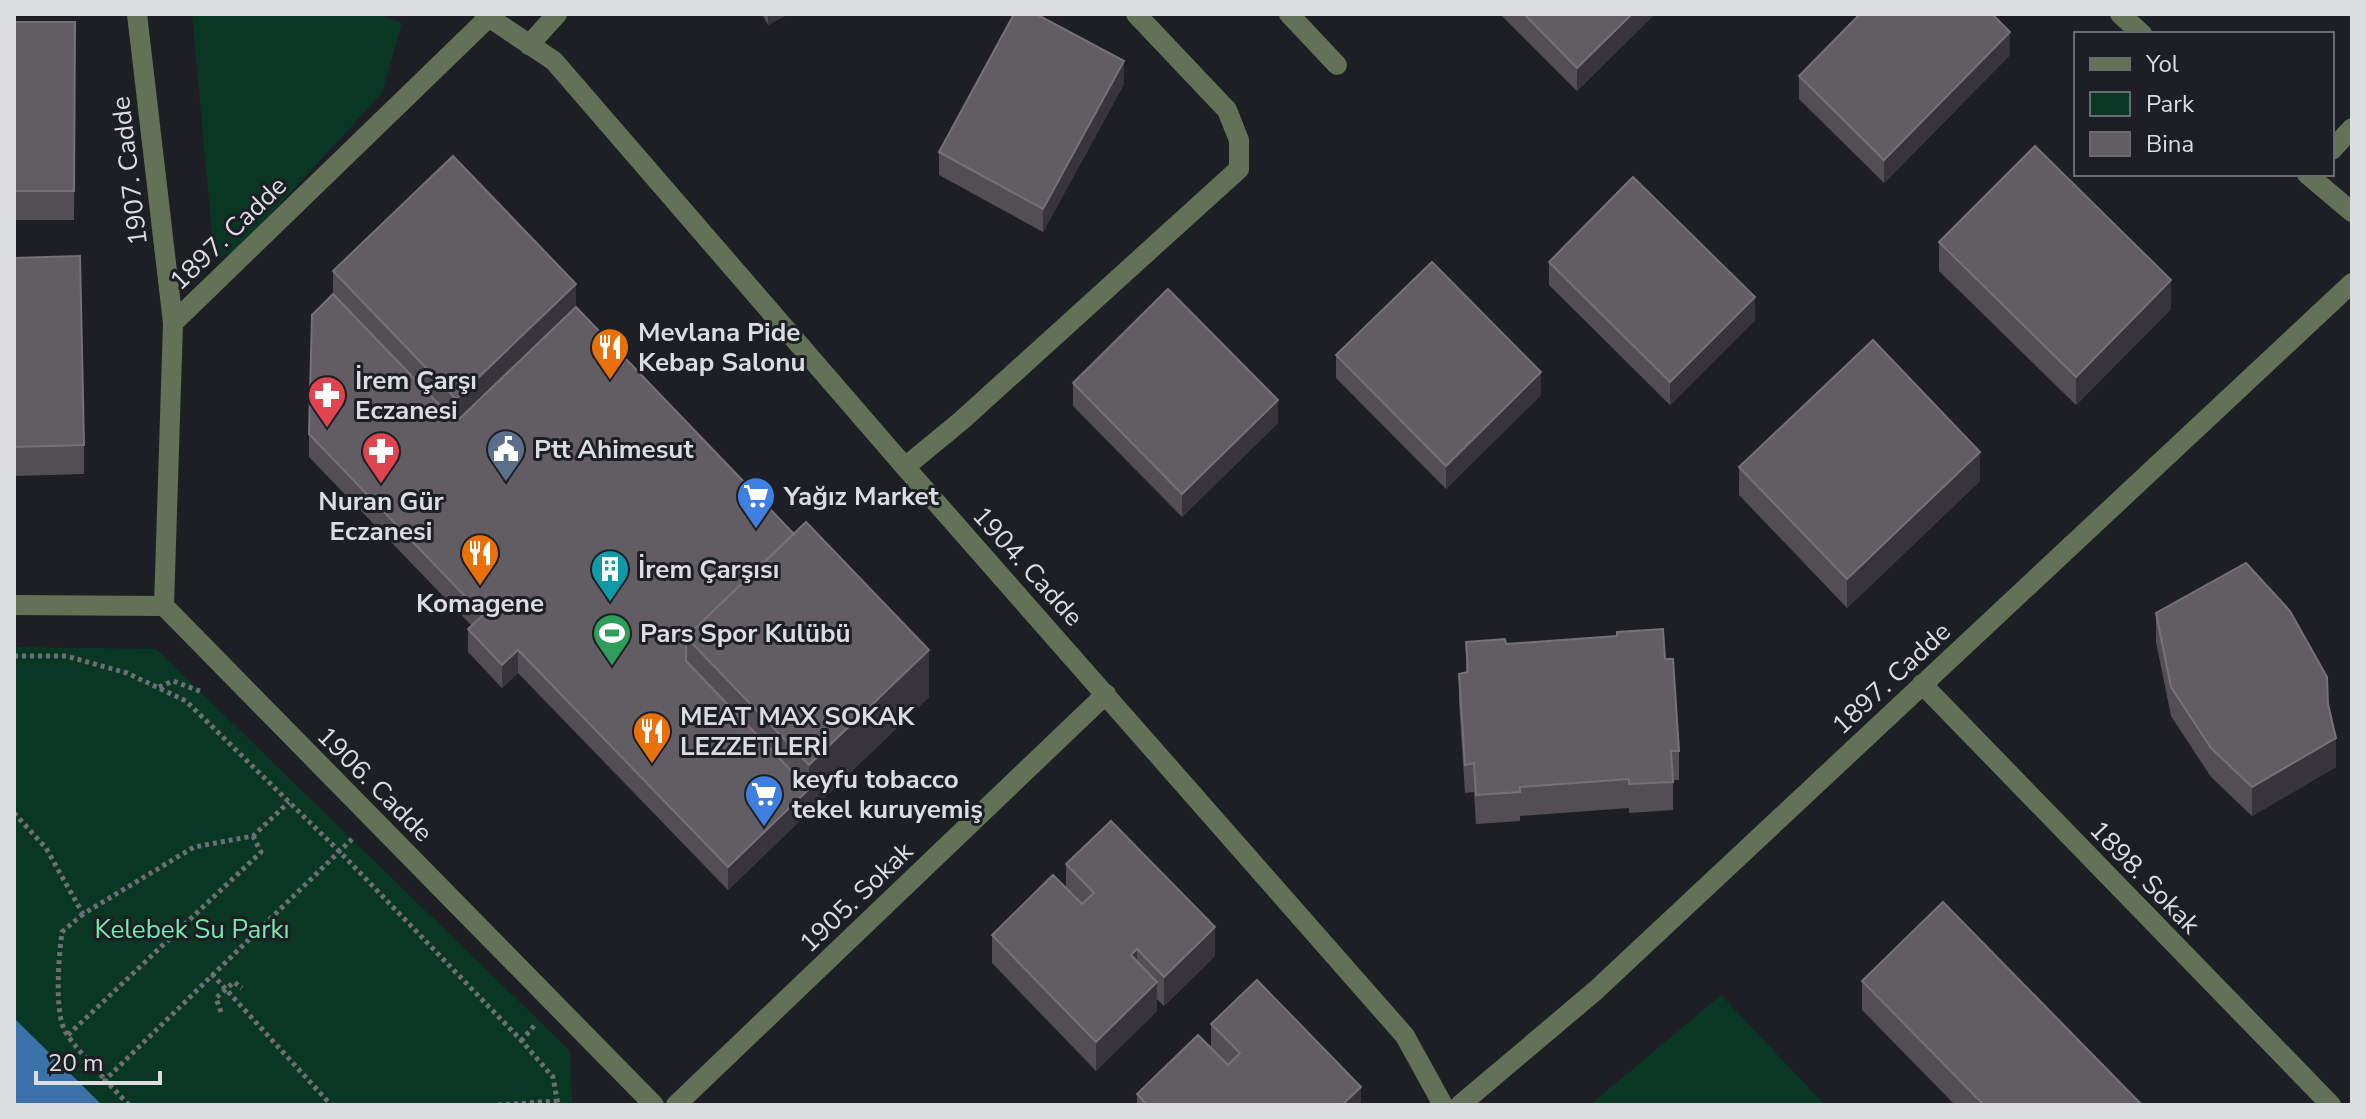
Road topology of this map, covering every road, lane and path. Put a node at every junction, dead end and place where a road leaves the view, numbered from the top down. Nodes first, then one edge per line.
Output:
1 (137, 14) edge
2 (557, 14) edge
3 (1136, 14) edge
4 (1289, 14) edge
5 (2120, 14) edge
6 (487, 16) edge
7 (2140, 32) edge
8 (529, 45) junction
9 (1337, 65) dead end
10 (2352, 128) edge
11 (2334, 148) edge
12 (2310, 176) edge
13 (2352, 212) edge
14 (2352, 283) edge
15 (173, 323) junction
16 (905, 467) junction
17 (14, 605) edge
18 (164, 606) junction
19 (14, 656) edge
20 (1922, 684) junction
21 (1106, 694) junction
22 (289, 801) junction
23 (14, 813) edge
24 (253, 836) junction
25 (339, 851) junction
26 (83, 914) junction
27 (212, 974) junction
28 (242, 988) dead end
29 (225, 989) junction
30 (221, 1012) dead end
31 (68, 1035) junction
32 (105, 1080) junction
33 (558, 1103) edge
34 (129, 1105) edge
35 (331, 1105) edge
36 (498, 1105) edge
37 (654, 1105) edge
38 (676, 1105) edge
39 (1443, 1105) edge
40 (1460, 1105) edge
41 (2331, 1105) edge

1 - 15 street, 1907. Cadde
2 - 8 street
3 - 16 street
4 - 9 street
5 - 7 street
6 - 8 street, 1904. Cadde
6 - 15 street, 1897. Cadde
8 - 16 street, 1904. Cadde
10 - 11 street
12 - 13 street
14 - 20 street, 1897. Cadde
15 - 18 street, 1897. Cadde
16 - 21 street, 1904. Cadde
17 - 18 street
18 - 37 street, 1906. Cadde
19 - 22 path
20 - 40 street, 1897. Cadde
20 - 41 street, 1898. Sokak
21 - 38 street, 1905. Sokak
21 - 39 street, 1904. Cadde
22 - 24 path
22 - 25 path
23 - 26 path
24 - 26 path
24 - 31 path
25 - 27 path
25 - 33 path
26 - 31 path
27 - 29 path
27 - 32 path
28 - 29 path
29 - 30 path
29 - 35 path
31 - 32 path
32 - 34 path
33 - 36 path

